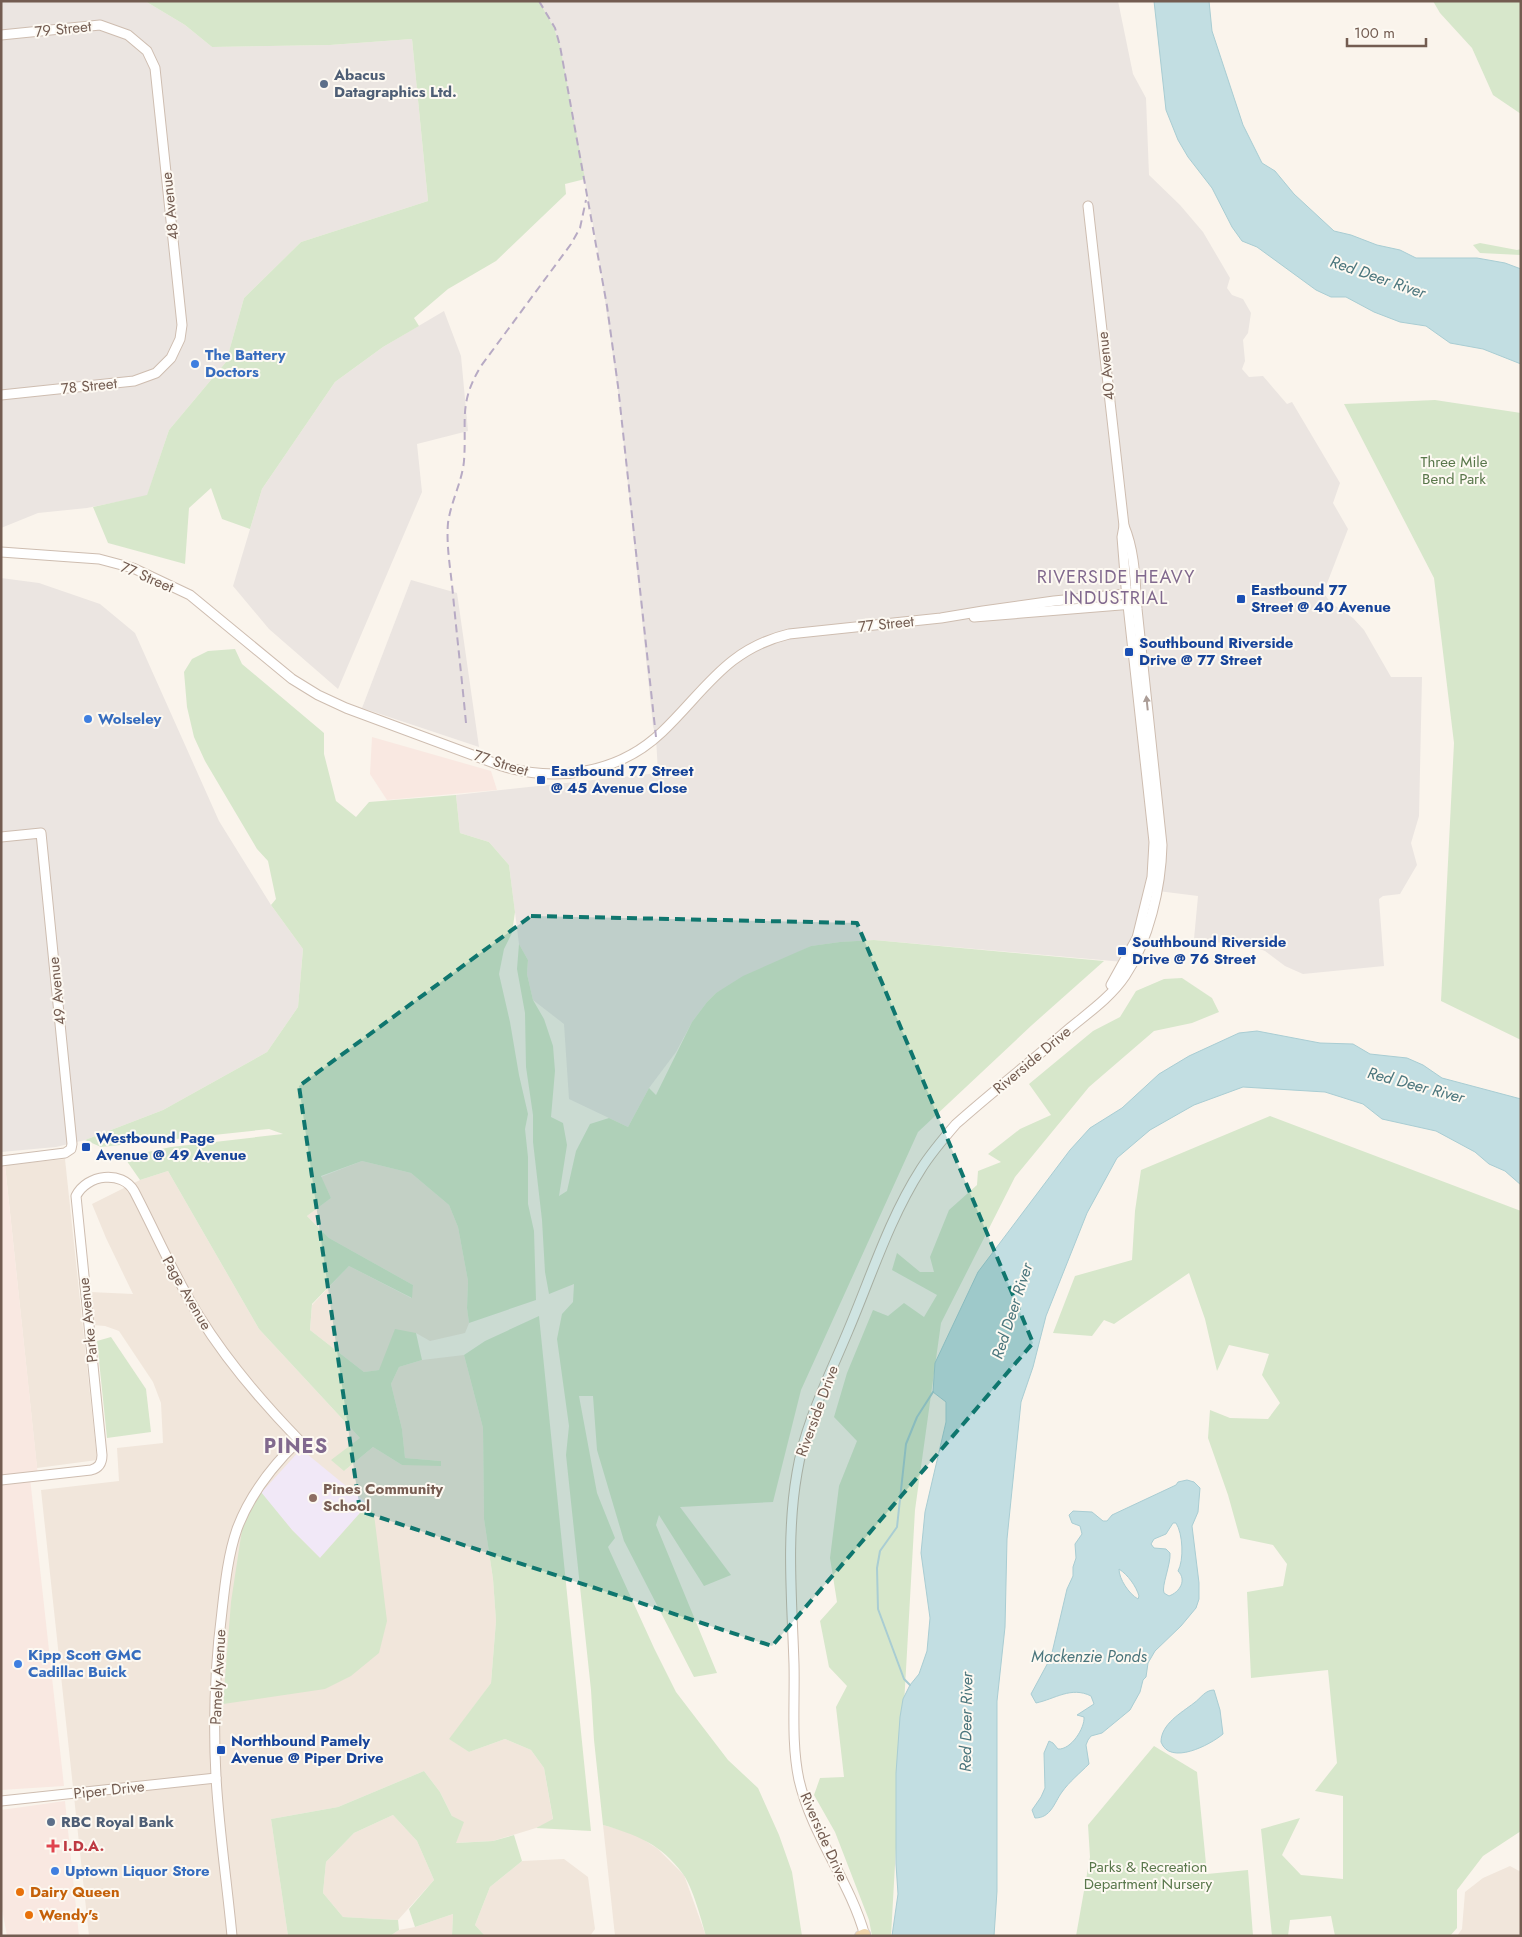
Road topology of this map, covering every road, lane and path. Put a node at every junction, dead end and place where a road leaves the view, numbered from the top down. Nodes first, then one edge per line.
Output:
1 (1, 35) edge
2 (147, 51) joint
3 (1088, 206) dead end
4 (169, 360) joint
5 (1, 396) edge
6 (1, 552) edge
7 (52, 554) junction
8 (1, 558) edge
9 (1132, 593) junction
10 (1132, 604) junction
11 (954, 617) junction
12 (1, 837) edge
13 (1, 1161) edge
14 (76, 1196) joint
15 (299, 1440) joint
16 (1, 1480) edge
17 (216, 1778) junction
18 (1, 1801) edge
19 (863, 1935) edge
20 (232, 1936) edge

1 - 2 street, 79 Street
2 - 4 street, 48 Avenue
3 - 9 street, 40 Avenue
4 - 5 street, 78 Street
6 - 7 street, 77 Street
7 - 8 street, 77 Street
7 - 11 street, 77 Street
9 - 10 street, 40 Avenue
9 - 11 street, 77 Street
10 - 11 street, 77 Street
10 - 19 street, Riverside Drive
12 - 13 street, 49 Avenue
14 - 15 street, Page Avenue
14 - 16 street, Parke Avenue
15 - 17 street, Pamely Avenue
17 - 18 street, Piper Drive
17 - 20 street, Pamely Avenue

